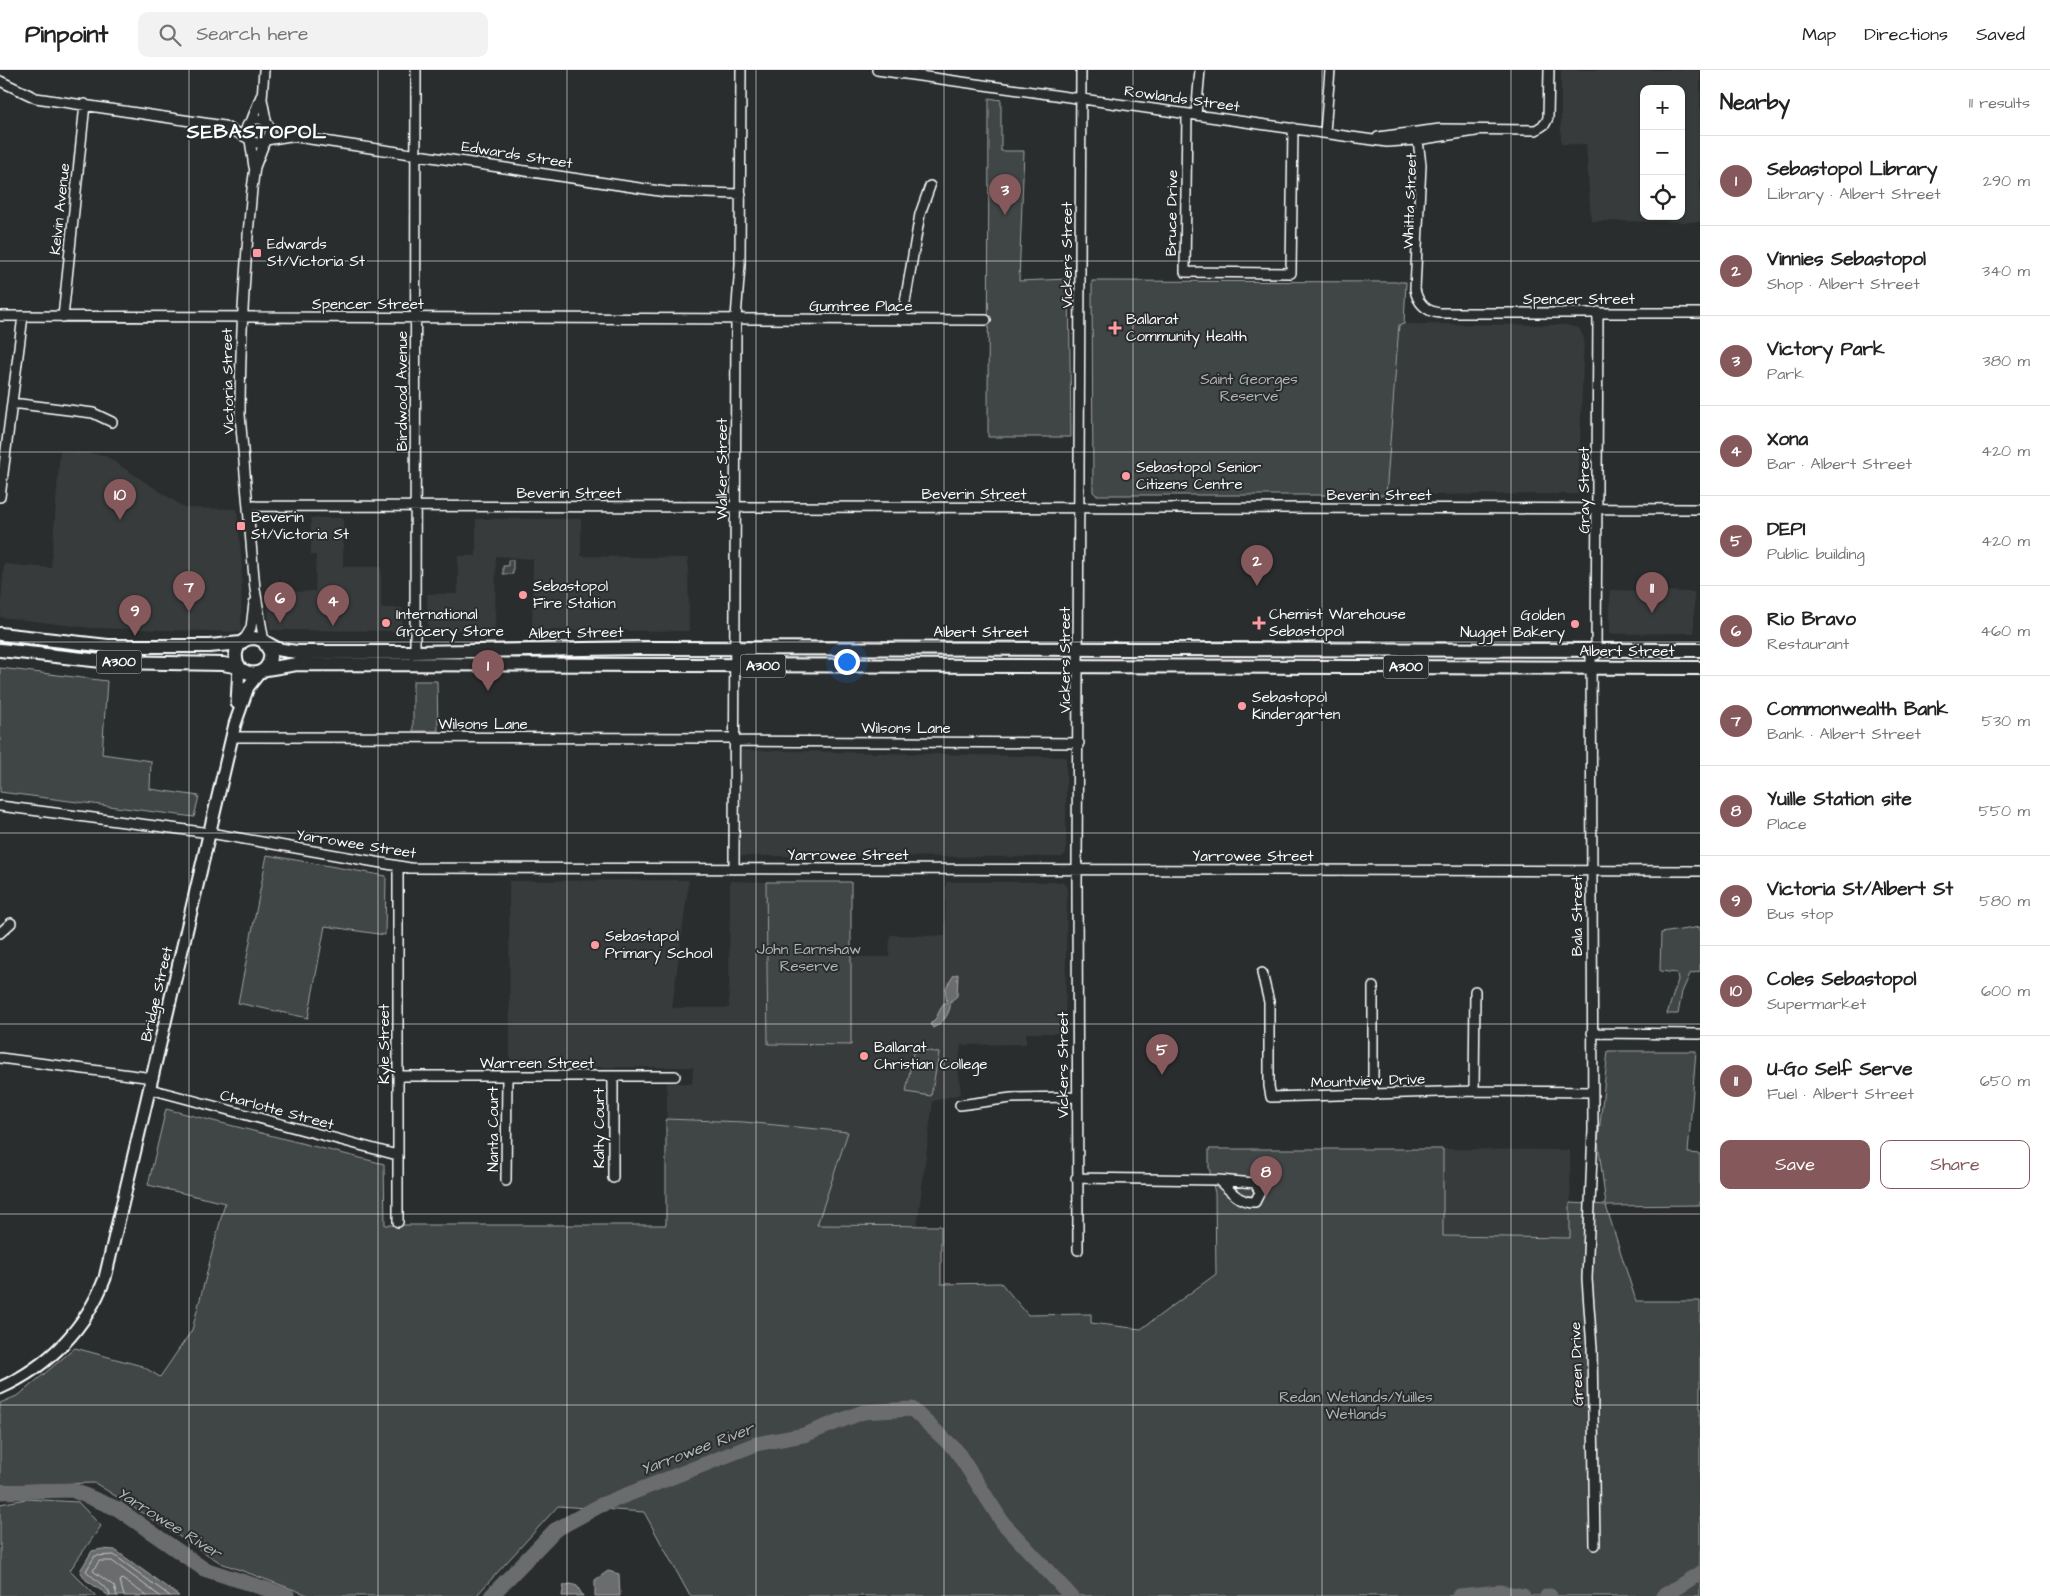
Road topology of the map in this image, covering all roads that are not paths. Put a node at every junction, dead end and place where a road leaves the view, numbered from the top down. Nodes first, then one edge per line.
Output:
1 (264, 70) edge
2 (416, 70) edge
3 (741, 70) edge
4 (878, 70) edge
5 (1081, 70) edge
6 (1200, 70) edge
7 (1330, 70) edge
8 (1549, 70) edge
9 (0, 81) edge
10 (262, 91) junction
11 (1081, 98) junction
12 (85, 104) junction
13 (1192, 114) junction
14 (250, 122) junction
15 (224, 126) junction
16 (268, 126) junction
17 (1293, 128) junction
18 (1325, 132) junction
19 (290, 136) junction
20 (1420, 137) junction
21 (249, 139) junction
22 (265, 140) junction
23 (417, 154) junction
24 (254, 172) junction
25 (930, 186) dead end
26 (740, 194) junction
27 (1428, 307) joint
28 (1598, 312) junction
29 (1700, 313) edge
30 (0, 316) edge
31 (23, 316) junction
32 (63, 316) junction
33 (241, 318) junction
34 (416, 318) junction
35 (736, 318) junction
36 (902, 320) junction
37 (986, 320) dead end
38 (12, 404) junction
39 (112, 422) dead end
40 (0, 498) edge
41 (248, 506) junction
42 (415, 506) junction
43 (735, 507) junction
44 (1080, 508) junction
45 (1598, 508) junction
46 (1700, 509) edge
47 (255, 589) junction
48 (0, 634) edge
49 (243, 642) junction
50 (264, 642) junction
51 (734, 648) junction
52 (1079, 648) junction
53 (0, 650) edge
54 (1594, 650) junction
55 (1700, 650) edge
56 (415, 652) junction
57 (734, 665) junction
58 (1079, 666) junction
59 (239, 667) junction
60 (1593, 667) junction
61 (1700, 668) edge
62 (262, 671) junction
63 (235, 724) junction
64 (232, 737) junction
65 (734, 739) junction
66 (1078, 743) junction
67 (0, 806) edge
68 (210, 833) junction
69 (398, 867) junction
70 (734, 869) junction
71 (1077, 870) junction
72 (1591, 870) junction
73 (1700, 871) edge
74 (11, 923) dead end
75 (0, 933) edge
76 (1262, 973) dead end
77 (1373, 987) dead end
78 (1475, 991) dead end
79 (1592, 1033) junction
80 (1700, 1034) edge
81 (0, 1058) edge
82 (398, 1076) junction
83 (675, 1076) dead end
84 (508, 1077) junction
85 (613, 1077) junction
86 (153, 1078) junction
87 (150, 1090) junction
88 (1474, 1091) junction
89 (1592, 1092) junction
90 (1373, 1094) junction
91 (1076, 1097) junction
92 (960, 1105) dead end
93 (398, 1155) junction
94 (613, 1178) dead end
95 (1076, 1178) junction
96 (1218, 1180) dead end
97 (506, 1181) dead end
98 (1589, 1182) joint
99 (398, 1222) dead end
100 (1078, 1250) dead end
101 (0, 1388) edge
102 (1595, 1545) dead end

1 - 10 street
2 - 23 street, Birdwood Avenue
3 - 26 street, Walker Street
4 - 11 street, Rowlands Street
5 - 11 street, Vickers Street
6 - 13 street
7 - 18 street
8 - 20 street, Rowlands Street
9 - 12 street
10 - 14 street
10 - 16 street
11 - 13 street, Rowlands Street
11 - 44 street, Vickers Street
12 - 15 street
12 - 32 street, Kelvin Avenue
13 - 17 street, Rowlands Street
13 - 17 street, Bruce Drive
14 - 15 street
14 - 16 street
14 - 21 street
15 - 21 street
16 - 19 street, Edwards Street
16 - 22 street
17 - 18 street, Rowlands Street
18 - 20 street, Rowlands Street
19 - 22 street, Edwards Street
19 - 23 street, Edwards Street
20 - 27 street, Whitta Street
21 - 22 street
21 - 24 street, Victoria Street
22 - 24 street, Victoria Street
23 - 26 street, Edwards Street
23 - 34 street, Birdwood Avenue
24 - 33 street, Victoria Street
25 - 36 street
26 - 35 street, Walker Street
27 - 28 street, Spencer Street
28 - 29 street, Spencer Street
28 - 45 street, Gray Street
30 - 31 street, Spencer Street
31 - 32 street, Spencer Street
31 - 38 street
32 - 33 street, Spencer Street
33 - 34 street, Spencer Street
33 - 41 street, Victoria Street
34 - 35 street, Spencer Street
34 - 42 street, Birdwood Avenue
35 - 36 street, Gumtree Place
35 - 43 street, Walker Street
36 - 37 street, Gumtree Place
38 - 39 street
38 - 40 street
41 - 42 street, Beverin Street
41 - 47 street, Victoria Street
42 - 43 street, Beverin Street
42 - 56 street, Birdwood Avenue
43 - 44 street, Beverin Street
43 - 51 street, Walker Street
44 - 45 street, Beverin Street
44 - 52 street, Vickers Street
45 - 46 street, Beverin Street
45 - 54 street, Gray Street
47 - 49 street, Victoria Street
47 - 50 street, Victoria Street
48 - 49 highway, A300
49 - 50 highway
49 - 59 highway
50 - 56 highway, Albert Street / A300
50 - 62 highway
51 - 52 highway, Albert Street / A300
51 - 56 highway, Albert Street / A300
51 - 57 street, Walker Street
52 - 54 highway, Albert Street / A300
52 - 58 street, Vickers Street
53 - 59 highway, A300
54 - 55 highway, Albert Street / A300
54 - 60 street, Gray Street
57 - 58 highway, Albert Street / A300
57 - 62 highway, Albert Street / A300
57 - 65 street, Walker Street
58 - 60 highway, Albert Street / A300
58 - 66 street, Vickers Street
59 - 62 highway
59 - 63 main road
60 - 61 highway, Albert Street / A300
60 - 72 street, Bala Street
62 - 63 main road
63 - 64 main road, Bridge Street
64 - 65 street, Wilsons Lane
64 - 68 main road, Bridge Street
65 - 66 street, Wilsons Lane
65 - 70 street, Walker Street
66 - 71 street, Vickers Street
67 - 68 street, Yarrowee Street
68 - 69 street, Yarrowee Street
68 - 86 main road, Bridge Street
69 - 70 street, Yarrowee Street
69 - 82 street, Kyle Street
70 - 71 street, Yarrowee Street
71 - 72 street, Yarrowee Street
71 - 91 street, Vickers Street
72 - 73 street, Yarrowee Street
72 - 79 street, Bala Street
74 - 75 street
76 - 90 street, Mountview Drive
77 - 90 street
78 - 88 street
79 - 80 street
79 - 89 street, Bala Street
81 - 86 street
82 - 84 street, Warreen Street
82 - 93 street, Kyle Street
83 - 85 street, Warreen Street
84 - 85 street, Warreen Street
84 - 97 street, Nanta Court
85 - 94 street, Kalty Court
86 - 87 main road, Bridge Street
87 - 93 street, Charlotte Street
87 - 101 main road, Bridge Street
88 - 89 street, Mountview Drive
88 - 90 street, Mountview Drive
89 - 98 street, Bala Street
91 - 92 street
91 - 95 street, Vickers Street
93 - 99 street, Kyle Street
95 - 96 street
95 - 100 street, Vickers Street
98 - 102 street, Green Drive

